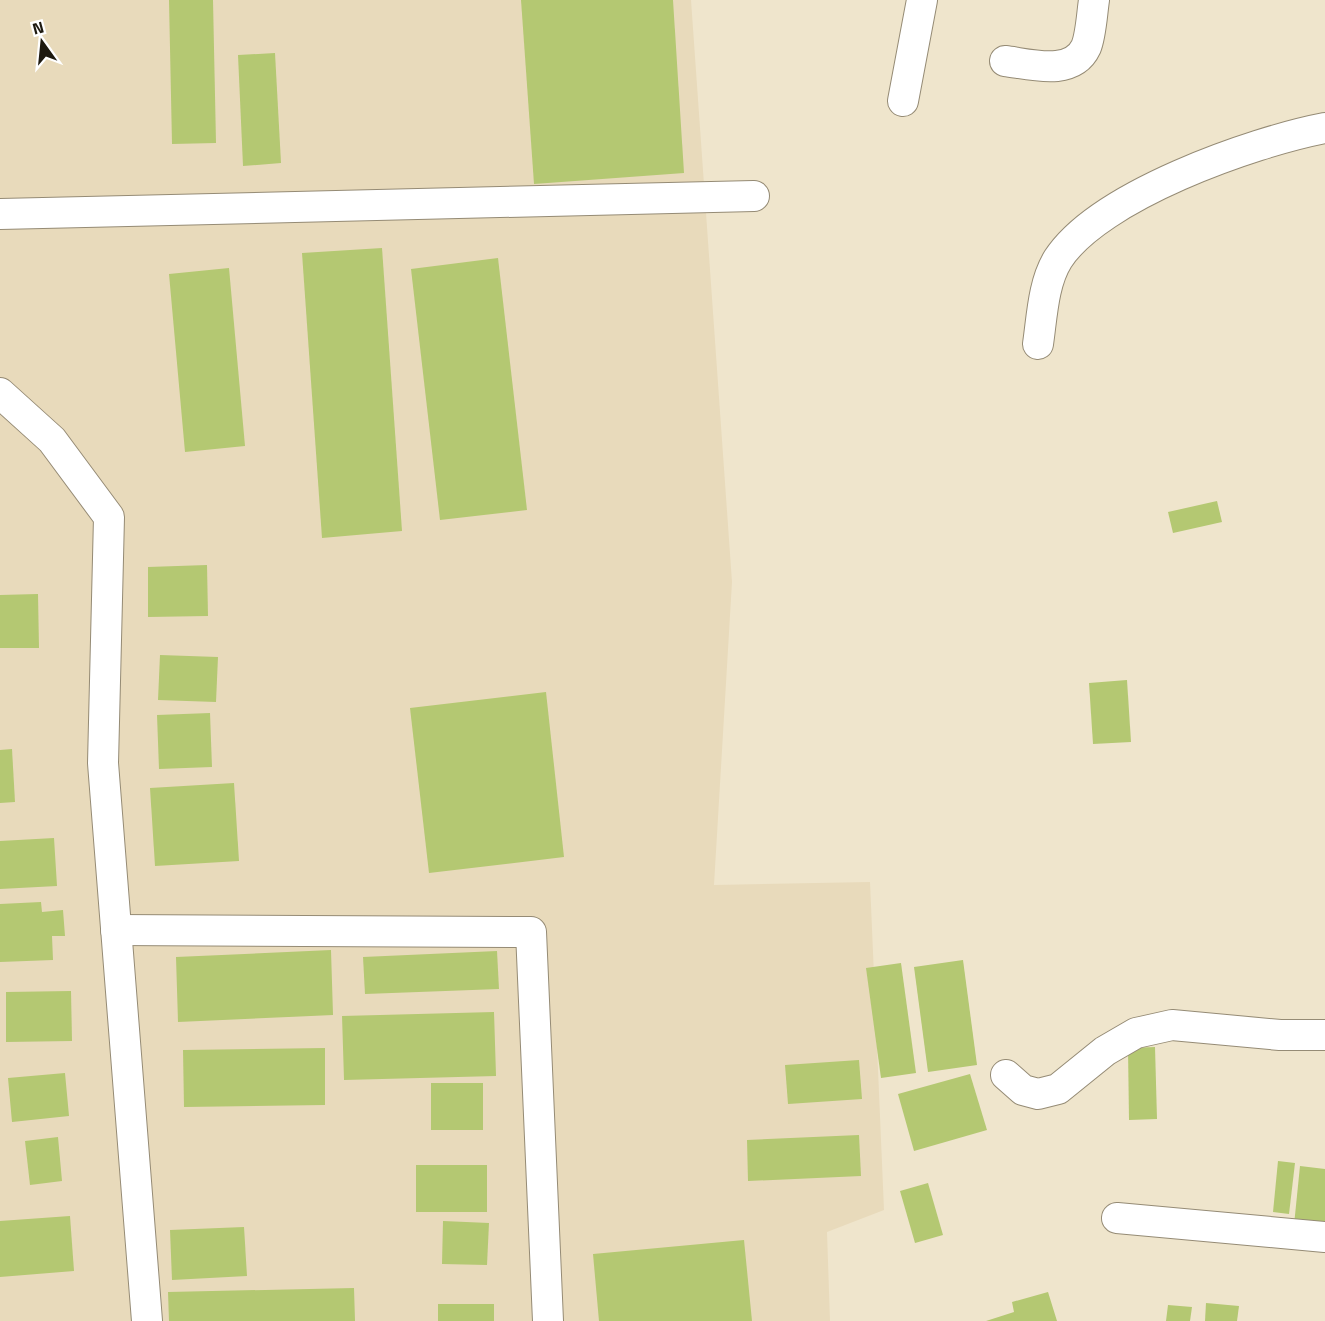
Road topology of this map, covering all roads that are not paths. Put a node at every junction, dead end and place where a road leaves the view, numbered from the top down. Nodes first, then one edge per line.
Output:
1 (922, 0) edge
2 (1094, 0) edge
3 (1005, 62) dead end
4 (903, 101) dead end
5 (1325, 128) edge
6 (754, 196) dead end
7 (0, 214) edge
8 (1038, 344) dead end
9 (0, 393) edge
10 (116, 930) junction
11 (1325, 1035) edge
12 (1006, 1075) dead end
13 (1117, 1218) dead end
14 (1325, 1238) edge
15 (147, 1321) edge
16 (548, 1321) edge

1 - 4 street
2 - 3 street
5 - 8 street
6 - 7 street
9 - 10 street
10 - 15 street
10 - 16 street
11 - 12 street
13 - 14 street

